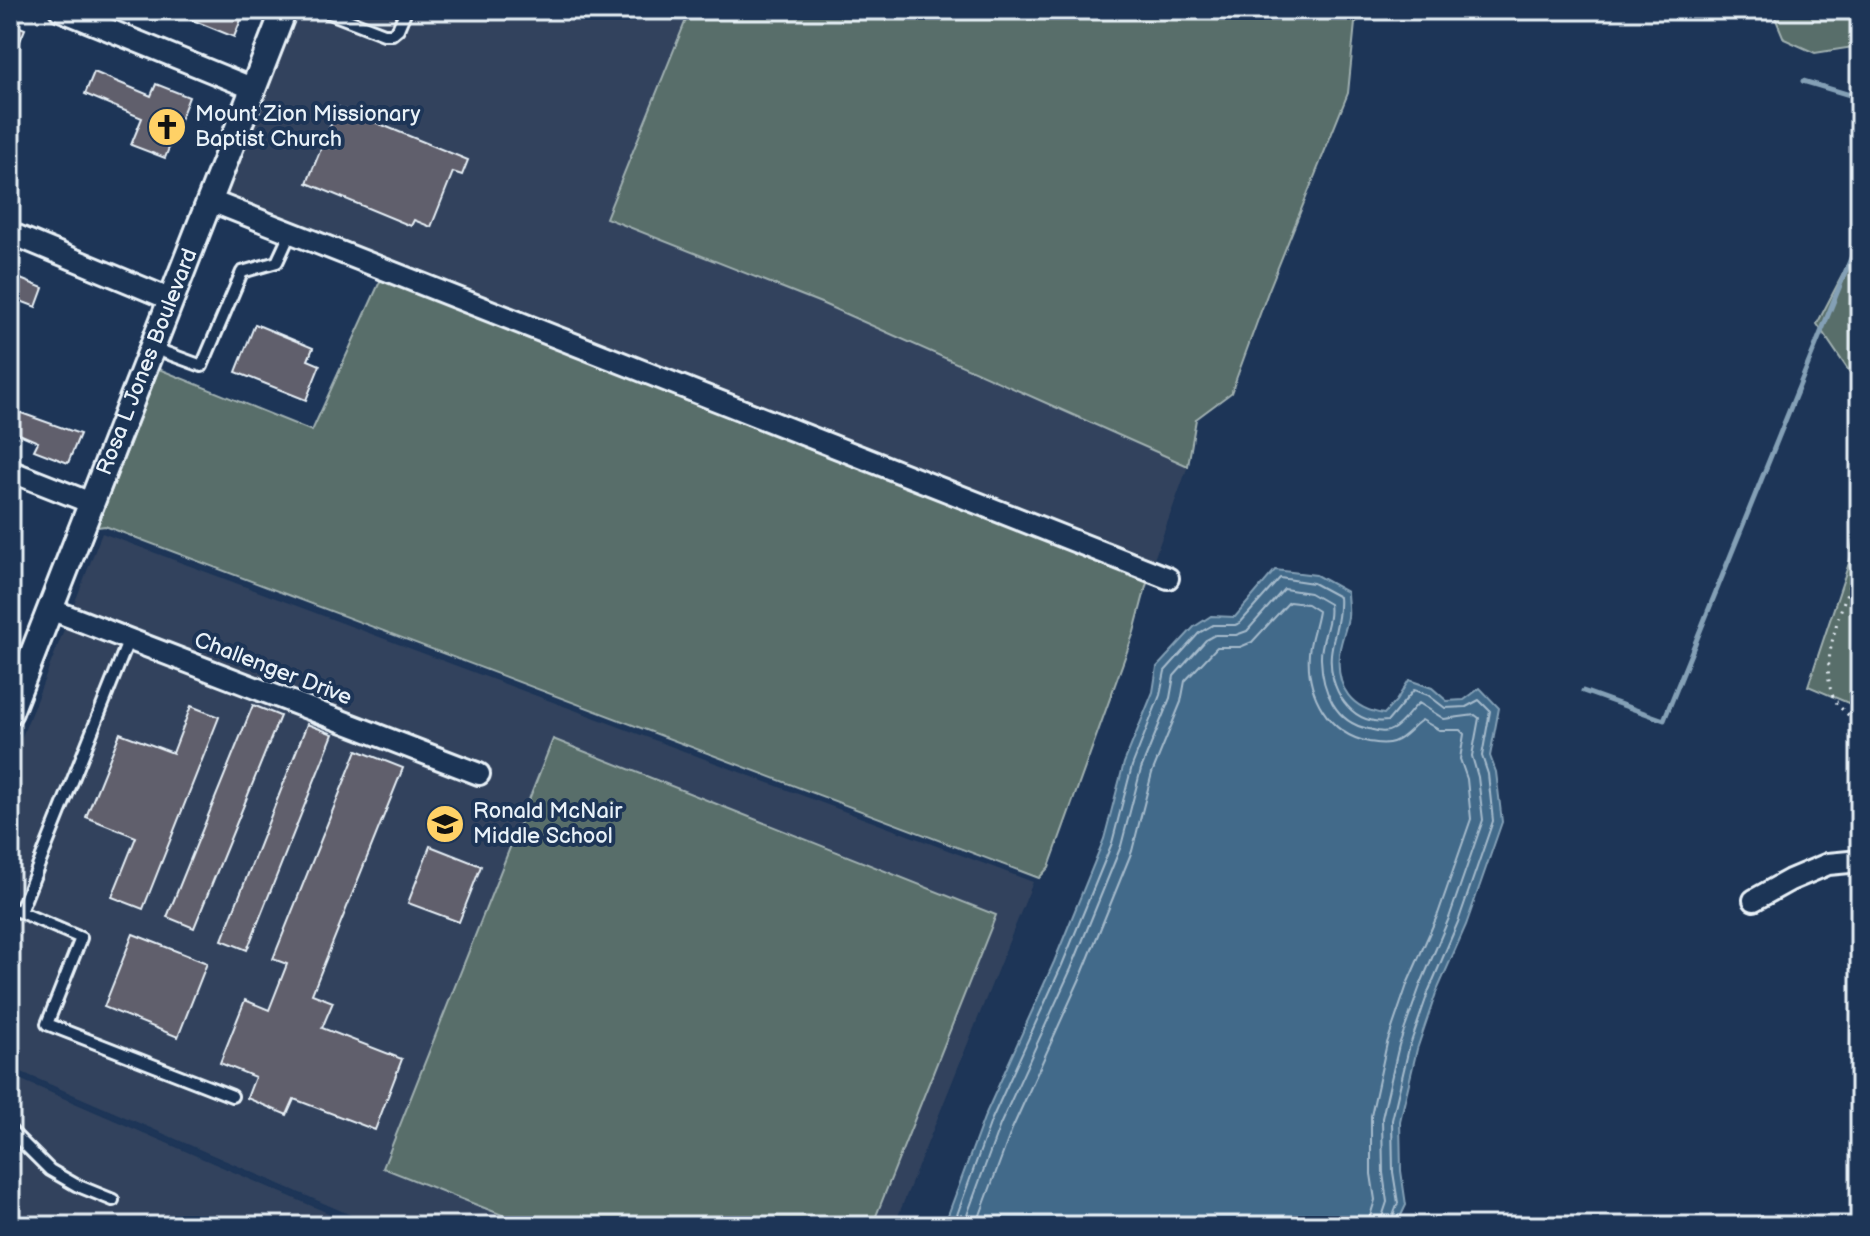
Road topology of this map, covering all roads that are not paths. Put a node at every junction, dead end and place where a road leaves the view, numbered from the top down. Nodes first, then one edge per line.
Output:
1 (284, 10) edge
2 (322, 10) edge
3 (406, 10) edge
4 (62, 11) edge
5 (254, 89) junction
6 (211, 201) junction
7 (291, 232) junction
8 (10, 233) edge
9 (172, 300) junction
10 (153, 348) junction
11 (10, 471) edge
12 (91, 503) junction
13 (1168, 578) dead end
14 (50, 609) junction
15 (129, 639) junction
16 (10, 712) edge
17 (479, 774) dead end
18 (1860, 861) edge
19 (1754, 900) dead end
20 (15, 910) edge
21 (232, 1096) dead end
22 (10, 1130) edge
23 (113, 1200) dead end

1 - 5 street, Rosa L Jones Boulevard
2 - 3 lane
4 - 5 street
5 - 6 street, Rosa L Jones Boulevard
6 - 7 street
6 - 9 street, Rosa L Jones Boulevard
7 - 10 lane
7 - 13 street
8 - 9 street
9 - 10 street, Rosa L Jones Boulevard
10 - 12 street, Rosa L Jones Boulevard
11 - 12 street
12 - 14 street, Rosa L Jones Boulevard
14 - 15 street, Challenger Drive
14 - 16 street, Rosa L Jones Boulevard
15 - 17 street, Challenger Drive
15 - 20 lane
18 - 19 street
20 - 21 lane
22 - 23 lane

